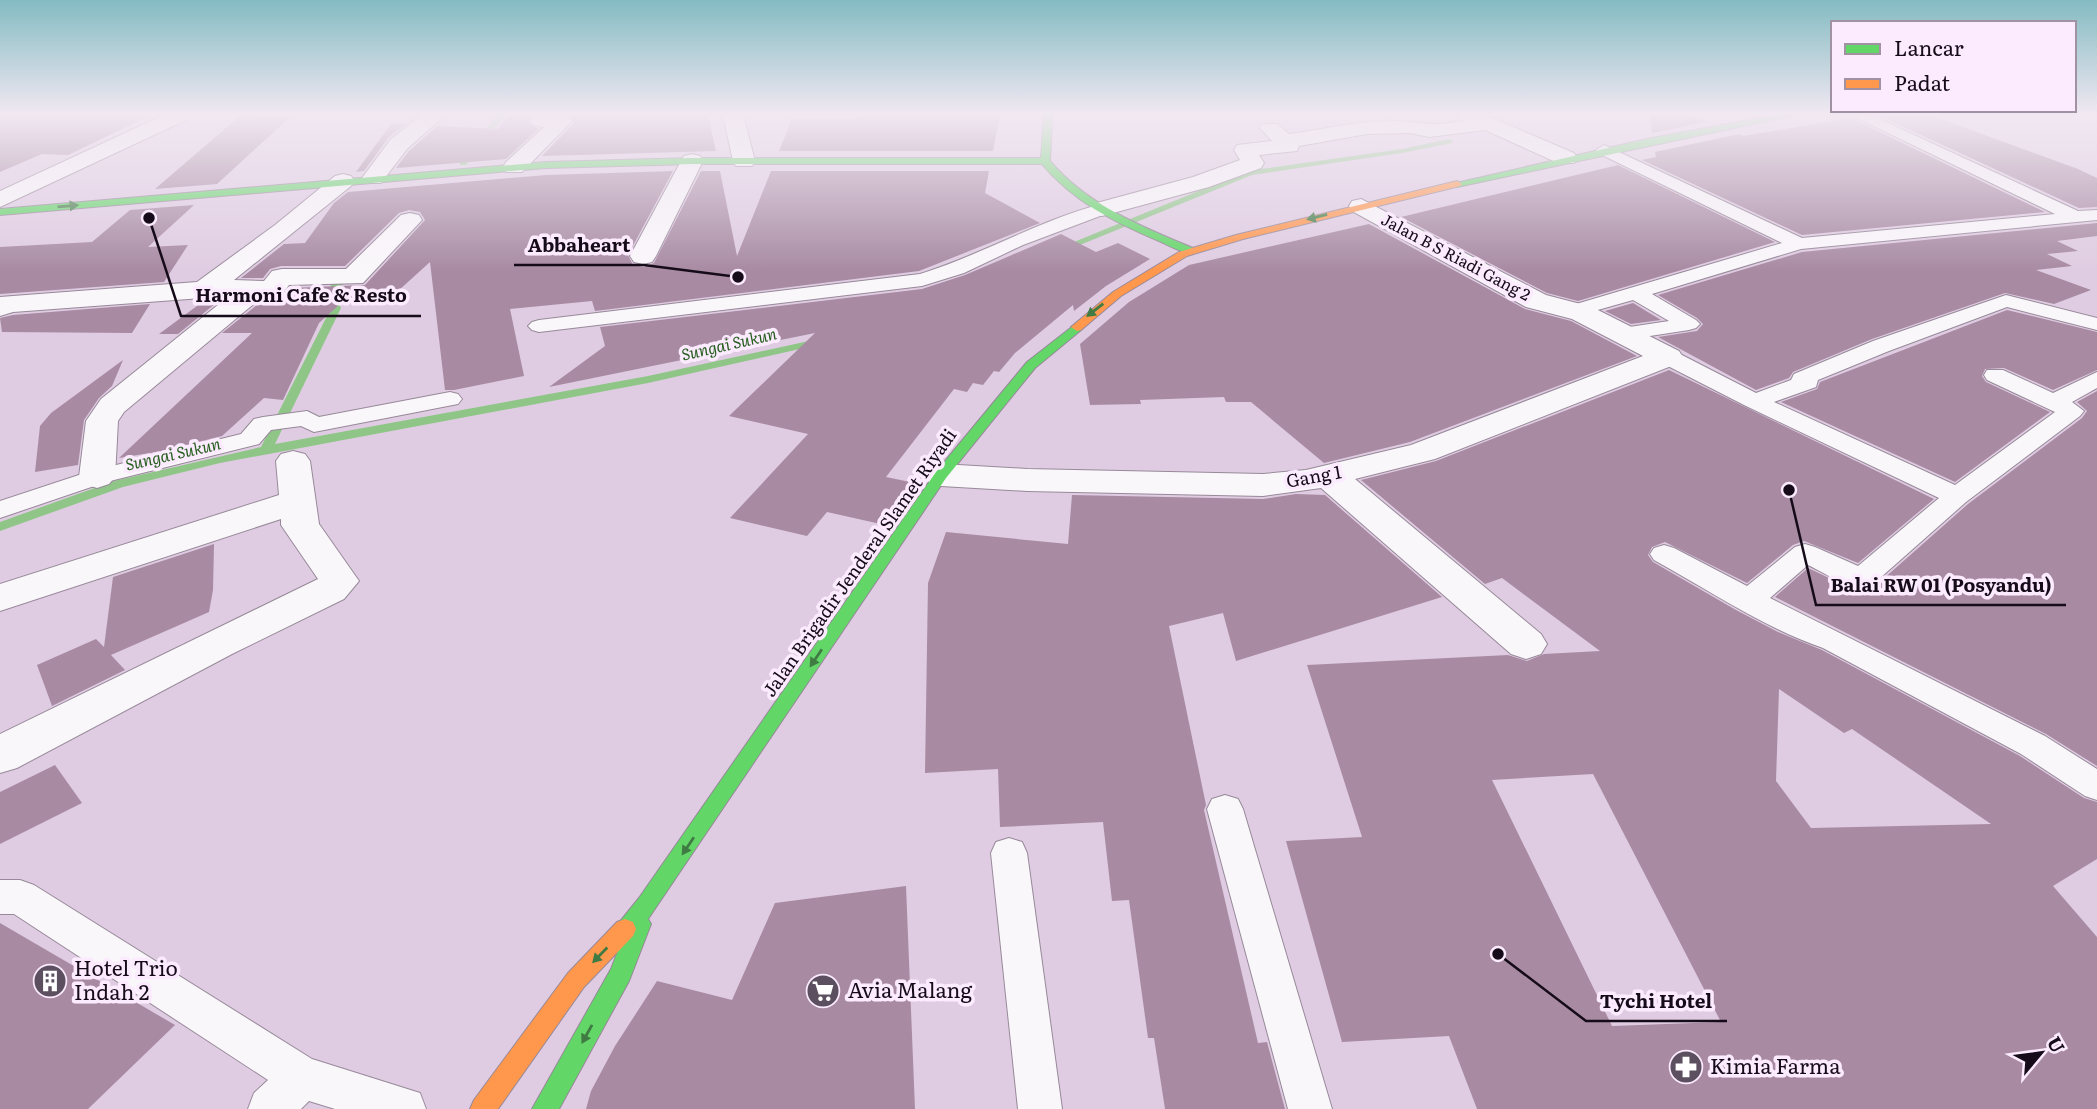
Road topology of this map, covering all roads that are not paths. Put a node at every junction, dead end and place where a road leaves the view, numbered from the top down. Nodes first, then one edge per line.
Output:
1 (71, 167) edge
2 (382, 167) edge
3 (514, 167) joint
4 (521, 167) edge
5 (689, 167) edge
6 (1050, 167) edge
7 (1242, 167) edge
8 (1532, 167) edge
9 (1639, 167) edge
10 (1966, 167) edge
11 (373, 178) junction
12 (343, 181) junction
13 (0, 200) edge
14 (1361, 206) junction
15 (0, 212) edge
16 (1108, 212) junction
17 (2097, 215) edge
18 (2069, 216) junction
19 (410, 220) dead end
20 (2097, 230) edge
21 (1799, 244) junction
22 (1191, 251) junction
23 (643, 256) dead end
24 (205, 289) junction
25 (256, 289) junction
26 (1636, 293) junction
27 (0, 308) edge
28 (1573, 311) junction
29 (2097, 324) edge
30 (539, 326) dead end
31 (1624, 334) junction
32 (1668, 357) junction
33 (1995, 375) dead end
34 (2097, 379) edge
35 (450, 399) dead end
36 (1754, 401) junction
37 (2054, 402) junction
38 (293, 461) dead end
39 (941, 475) junction
40 (1329, 476) junction
41 (97, 477) junction
42 (1956, 496) junction
43 (298, 501) junction
44 (0, 510) edge
45 (1664, 554) dead end
46 (0, 598) edge
47 (1749, 600) junction
48 (1526, 644) dead end
49 (0, 755) edge
50 (2097, 786) edge
51 (1225, 808) dead end
52 (1009, 853) dead end
53 (0, 897) edge
54 (647, 905) junction
55 (302, 1077) junction
56 (270, 1109) edge
57 (404, 1109) edge
58 (483, 1109) edge
59 (545, 1109) edge
60 (1040, 1109) edge
61 (1310, 1109) edge

1 - 13 street
2 - 11 street
3 - 4 main road
3 - 11 main road
5 - 23 street
6 - 16 main road
7 - 16 street
8 - 14 main road, Jalan Brigadir Jenderal Slamet Riyadi
9 - 21 lane
10 - 18 lane
11 - 12 main road
15 -> 12 main road
12 - 24 street
14 -> 22 main road, Jalan Brigadir Jenderal Slamet Riyadi
14 - 28 street, Jalan B S Riadi Gang 2
16 - 22 main road
16 - 30 lane
17 - 18 lane
18 - 20 lane
18 - 21 lane
19 - 25 street
21 - 26 lane
22 -> 39 main road, Jalan Brigadir Jenderal Slamet Riyadi
24 - 25 street
24 - 27 street
25 - 41 street
26 - 28 lane
26 - 31 lane
28 - 31 street, Jalan B S Riadi Gang 2
29 - 36 lane
31 - 32 street, Jalan B S Riadi Gang 2
32 - 36 lane
32 - 40 street, Gang 1
33 - 37 lane
34 - 37 lane
35 - 41 lane
36 - 42 lane
37 - 42 lane
38 - 43 street
39 - 40 street, Gang 1
39 -> 54 main road, Jalan Brigadir Jenderal Slamet Riyadi
40 - 48 street
41 - 44 lane
42 - 47 lane
43 - 46 street
43 - 49 street
45 - 47 lane
47 - 50 lane
51 - 61 lane
52 - 60 lane
53 - 55 lane
54 -> 58 main road, Jalan Brigadir Jenderal Slamet Riyadi
54 -> 59 main road, Jalan Brigadir Jenderal Slamet Riyadi
55 - 56 lane
55 - 57 lane

